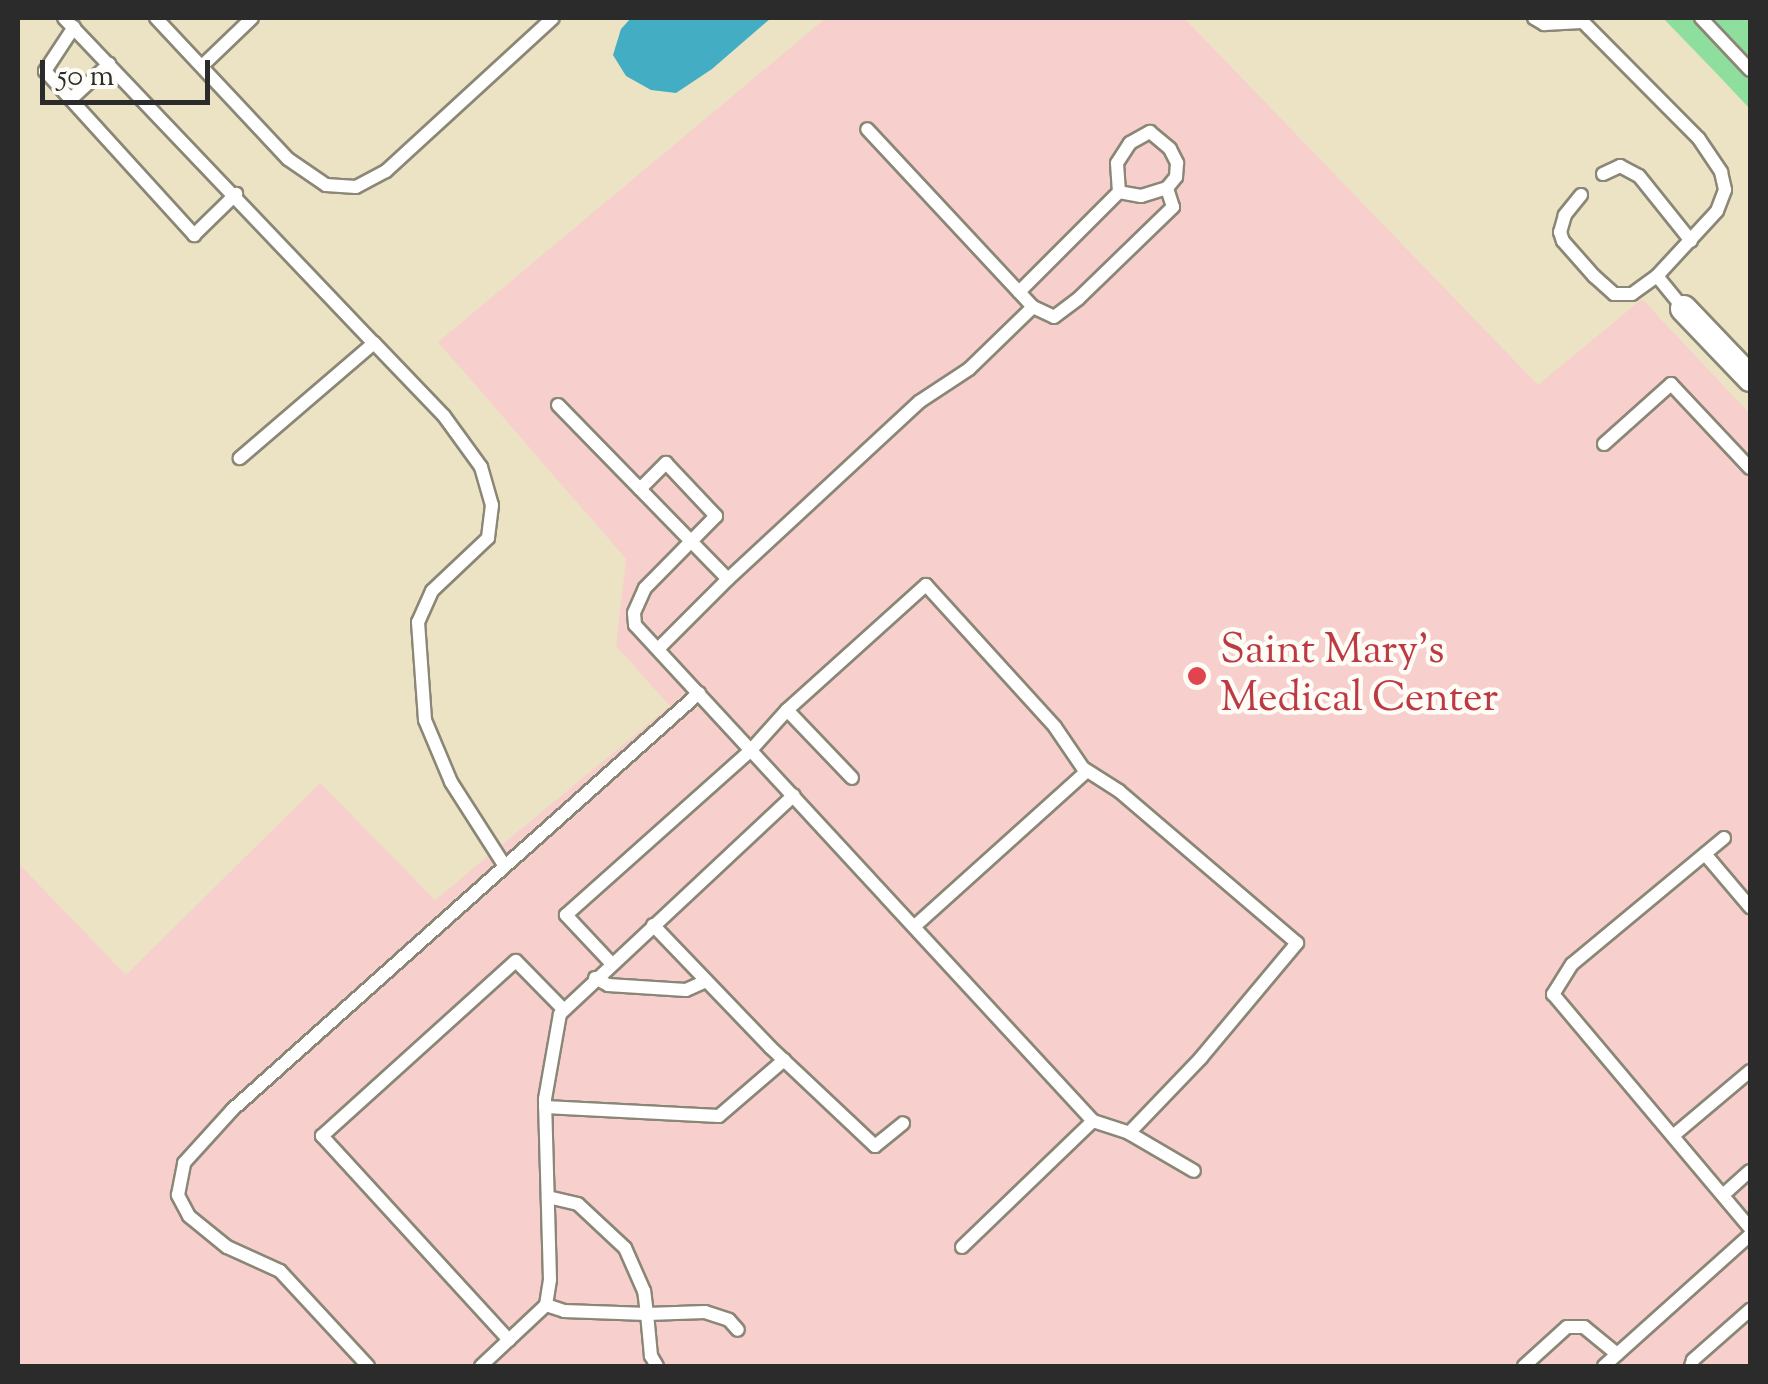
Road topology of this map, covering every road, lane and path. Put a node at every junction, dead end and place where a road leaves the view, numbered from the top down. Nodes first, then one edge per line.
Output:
1 (156, 18) edge
2 (252, 18) edge
3 (553, 18) edge
4 (1534, 18) edge
5 (1701, 18) edge
6 (1580, 20) edge
7 (69, 22) edge
8 (109, 64) junction
9 (202, 66) junction
10 (1750, 70) edge
11 (71, 100) junction
12 (866, 130) dead end
13 (1603, 174) dead end
14 (1167, 188) junction
15 (1119, 192) junction
16 (236, 194) junction
17 (1581, 195) dead end
18 (1691, 241) junction
19 (1657, 276) junction
20 (1019, 292) junction
21 (1033, 307) junction
22 (1684, 308) joint
23 (374, 343) junction
24 (1750, 378) edge
25 (558, 406) dead end
26 (1604, 444) dead end
27 (240, 458) dead end
28 (1750, 468) edge
29 (640, 490) junction
30 (692, 542) junction
31 (728, 579) junction
32 (658, 649) junction
33 (700, 692) junction
34 (787, 710) junction
35 (751, 750) junction
36 (1087, 771) junction
37 (852, 778) dead end
38 (794, 795) junction
39 (1724, 838) dead end
40 (1704, 854) junction
41 (504, 865) junction
42 (1750, 907) edge
43 (653, 925) junction
44 (916, 925) junction
45 (612, 963) junction
46 (595, 978) junction
47 (706, 981) junction
48 (563, 1009) junction
49 (784, 1060) junction
50 (1750, 1071) edge
51 (545, 1106) junction
52 (1093, 1120) junction
53 (903, 1123) dead end
54 (1129, 1133) junction
55 (1674, 1136) junction
56 (1194, 1171) dead end
57 (1750, 1172) edge
58 (1722, 1195) junction
59 (548, 1197) junction
60 (1750, 1232) edge
61 (962, 1247) dead end
62 (546, 1305) junction
63 (1750, 1310) edge
64 (647, 1314) junction
65 (738, 1330) dead end
66 (509, 1340) junction
67 (1617, 1354) junction
68 (368, 1366) edge
69 (481, 1366) edge
70 (658, 1366) edge
71 (1524, 1366) edge
72 (1604, 1366) edge
73 (1691, 1366) edge

1 - 9 lane
2 - 9 lane
3 - 9 lane
4 - 6 lane
5 - 10 lane
6 - 18 lane
7 - 8 lane
7 - 11 lane
8 - 11 lane
8 - 16 lane
11 - 16 lane
12 - 20 lane
13 - 18 lane
14 - 15 lane
14 - 15 lane
14 - 21 lane
15 - 20 lane
16 - 23 lane
17 - 19 lane
18 - 19 lane
19 - 22 lane
20 - 21 lane
21 - 31 lane
22 - 24 street
23 - 27 lane
23 - 41 lane
25 - 29 lane
26 - 28 lane
29 - 30 lane
29 - 30 lane
30 - 31 lane
30 - 32 lane
31 - 32 lane
32 - 33 lane
33 - 35 lane
33 - 41 lane
34 - 35 lane
34 - 36 lane
34 - 37 lane
35 - 38 lane
35 - 45 lane
36 - 44 lane
36 - 54 lane
38 - 43 lane
38 - 44 lane
39 - 40 lane
40 - 42 lane
40 - 55 lane
41 - 68 lane
43 - 45 lane
43 - 47 lane
44 - 52 lane
45 - 46 lane
46 - 47 lane
46 - 48 lane
47 - 49 lane
48 - 51 lane
48 - 66 lane
49 - 51 lane
49 - 53 lane
50 - 55 lane
51 - 59 lane
52 - 54 lane
52 - 61 lane
54 - 56 lane
55 - 58 lane
57 - 58 lane
58 - 60 lane
59 - 62 lane
59 - 64 lane
60 - 67 lane
62 - 64 lane
62 - 66 lane
63 - 73 lane
64 - 65 lane
64 - 70 lane
66 - 69 lane
67 - 71 lane
67 - 72 lane

